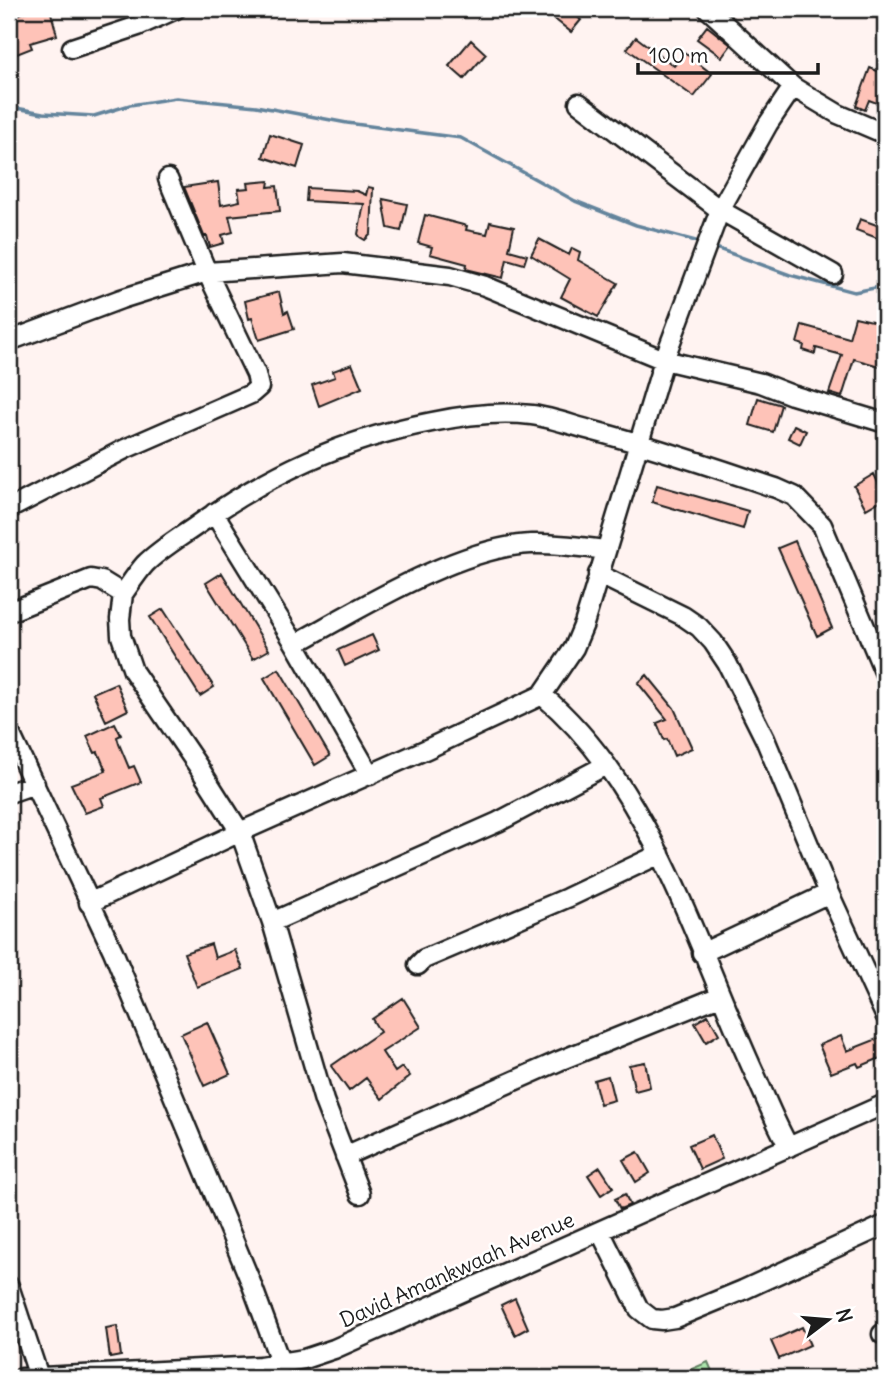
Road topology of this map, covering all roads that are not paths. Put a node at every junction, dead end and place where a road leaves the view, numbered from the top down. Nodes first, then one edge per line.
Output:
1 (176, 9) edge
2 (708, 9) edge
3 (72, 48) dead end
4 (793, 87) junction
5 (579, 103) dead end
6 (885, 134) edge
7 (168, 179) dead end
8 (720, 210) junction
9 (207, 272) junction
10 (833, 274) dead end
11 (9, 341) edge
12 (664, 360) junction
13 (885, 423) edge
14 (637, 442) junction
15 (9, 509) edge
16 (214, 513) junction
17 (606, 550) junction
18 (598, 574) junction
19 (123, 594) junction
20 (9, 612) edge
21 (295, 644) junction
22 (885, 674) edge
23 (542, 695) junction
24 (9, 731) edge
25 (606, 765) junction
26 (370, 775) junction
27 (35, 784) junction
28 (9, 793) edge
29 (240, 832) junction
30 (660, 854) junction
31 (829, 893) junction
32 (89, 903) junction
33 (272, 922) junction
34 (702, 953) junction
35 (418, 965) dead end
36 (720, 996) junction
37 (885, 1015) edge
38 (885, 1104) edge
39 (789, 1147) junction
40 (345, 1156) junction
41 (360, 1194) dead end
42 (885, 1225) edge
43 (600, 1231) junction
44 (9, 1286) edge
45 (281, 1363) junction
46 (30, 1378) edge

1 - 3 street
2 - 4 street
4 - 6 street
4 - 8 street
5 - 8 street
7 - 9 street
8 - 10 street
8 - 12 street
9 - 11 street
9 - 12 street
9 - 15 street
12 - 13 street
12 - 14 street
14 - 16 street
14 - 17 street
14 - 22 street
16 - 19 street
16 - 21 street
17 - 18 street
17 - 21 street
18 - 23 street
18 - 31 street
19 - 20 street
19 - 29 street
21 - 26 street
23 - 25 street
23 - 26 street
24 - 27 street
25 - 30 street
25 - 33 street
26 - 29 street
27 - 28 street
27 - 32 street
29 - 32 street
29 - 33 street
30 - 34 street
30 - 35 street
31 - 34 street
31 - 37 street
32 - 45 street
33 - 40 street
34 - 36 street
36 - 39 street
36 - 40 street
38 - 39 street, David Amankwaah Avenue
39 - 43 street, David Amankwaah Avenue
40 - 41 street
42 - 43 street
43 - 45 street, David Amankwaah Avenue
44 - 46 street
45 - 46 street, David Amankwaah Avenue

